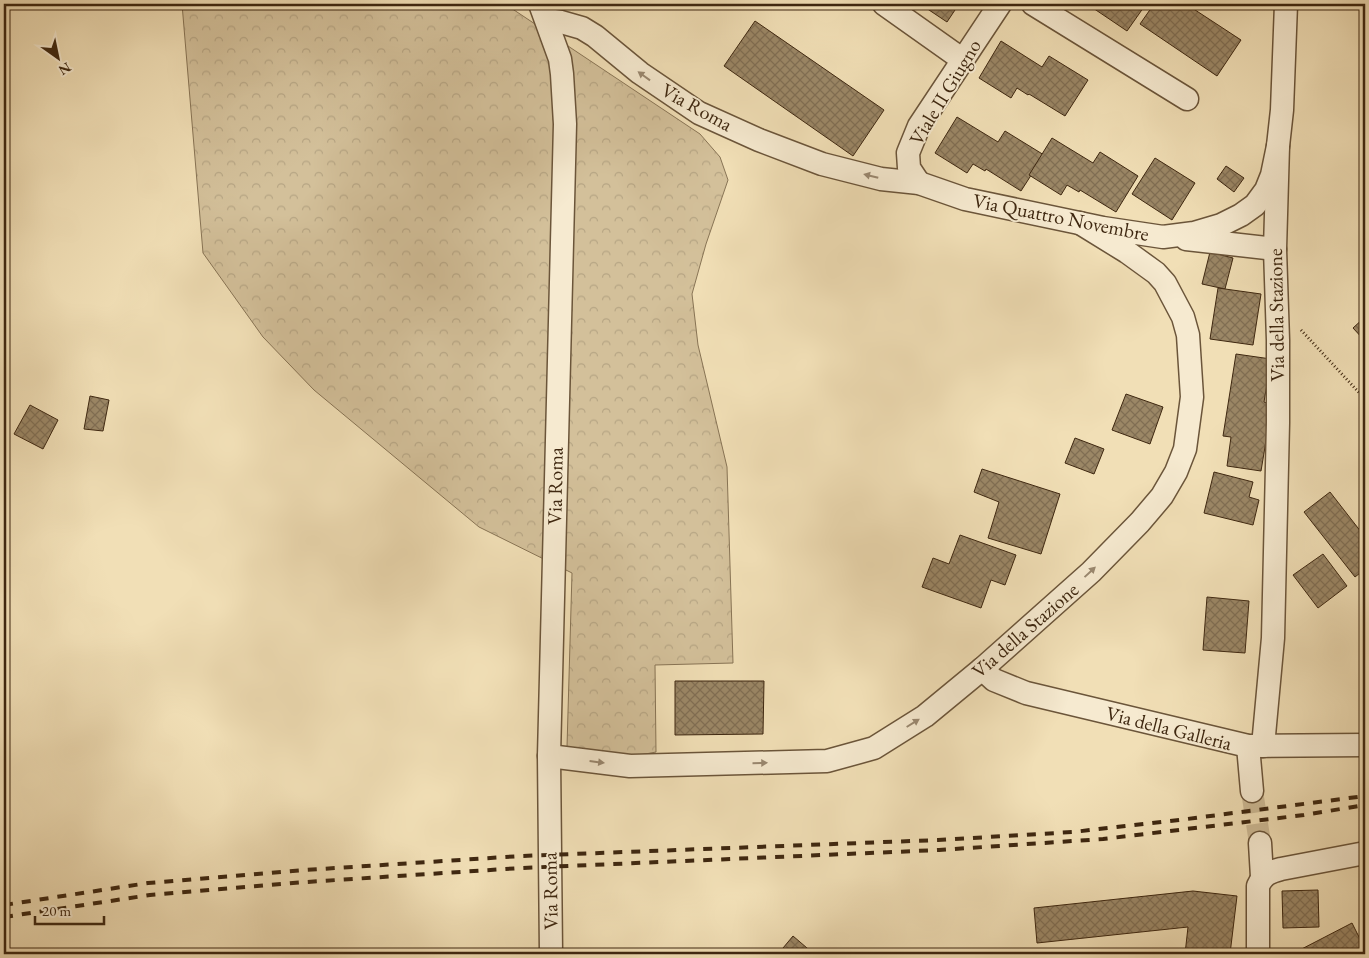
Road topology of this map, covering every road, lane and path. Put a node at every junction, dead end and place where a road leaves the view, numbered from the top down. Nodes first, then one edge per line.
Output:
1 (884, 4) edge
2 (1000, 4) edge
3 (1033, 4) edge
4 (1286, 4) edge
5 (544, 9) edge
6 (963, 60) junction
7 (1187, 99) dead end
8 (1278, 146) junction
9 (919, 183) junction
10 (1080, 223) junction
11 (1163, 236) junction
12 (1275, 249) junction
13 (1277, 304) junction
14 (1365, 400) edge
15 (982, 669) junction
16 (1365, 744) edge
17 (1255, 746) junction
18 (549, 756) junction
19 (1252, 791) tunnel mouth
20 (1260, 843) tunnel mouth
21 (1365, 853) edge
22 (1262, 877) junction
23 (551, 954) edge
24 (1258, 954) edge

1 - 6 street
2 - 6 street, Viale II Giugno
3 - 7 street
4 - 8 street, Via della Stazione
9 -> 5 street, Via Roma
5 - 18 street, Via Roma
6 - 9 street, Viale II Giugno
8 - 11 street, Via Quattro Novembre
8 - 12 street, Via della Stazione
9 - 10 street, Via Quattro Novembre
10 - 11 street, Via Quattro Novembre
15 -> 10 street, Via della Stazione
11 - 12 street
12 - 13 street, Via della Stazione
13 - 14 path
13 - 17 street, Via della Stazione
15 - 17 street, Via della Galleria
18 -> 15 street, Via della Stazione
16 - 17 street, Via della Galleria
17 - 19 street, Via della Stazione
18 - 23 street, Via Roma
20 - 22 street
21 - 22 street
22 - 24 street

